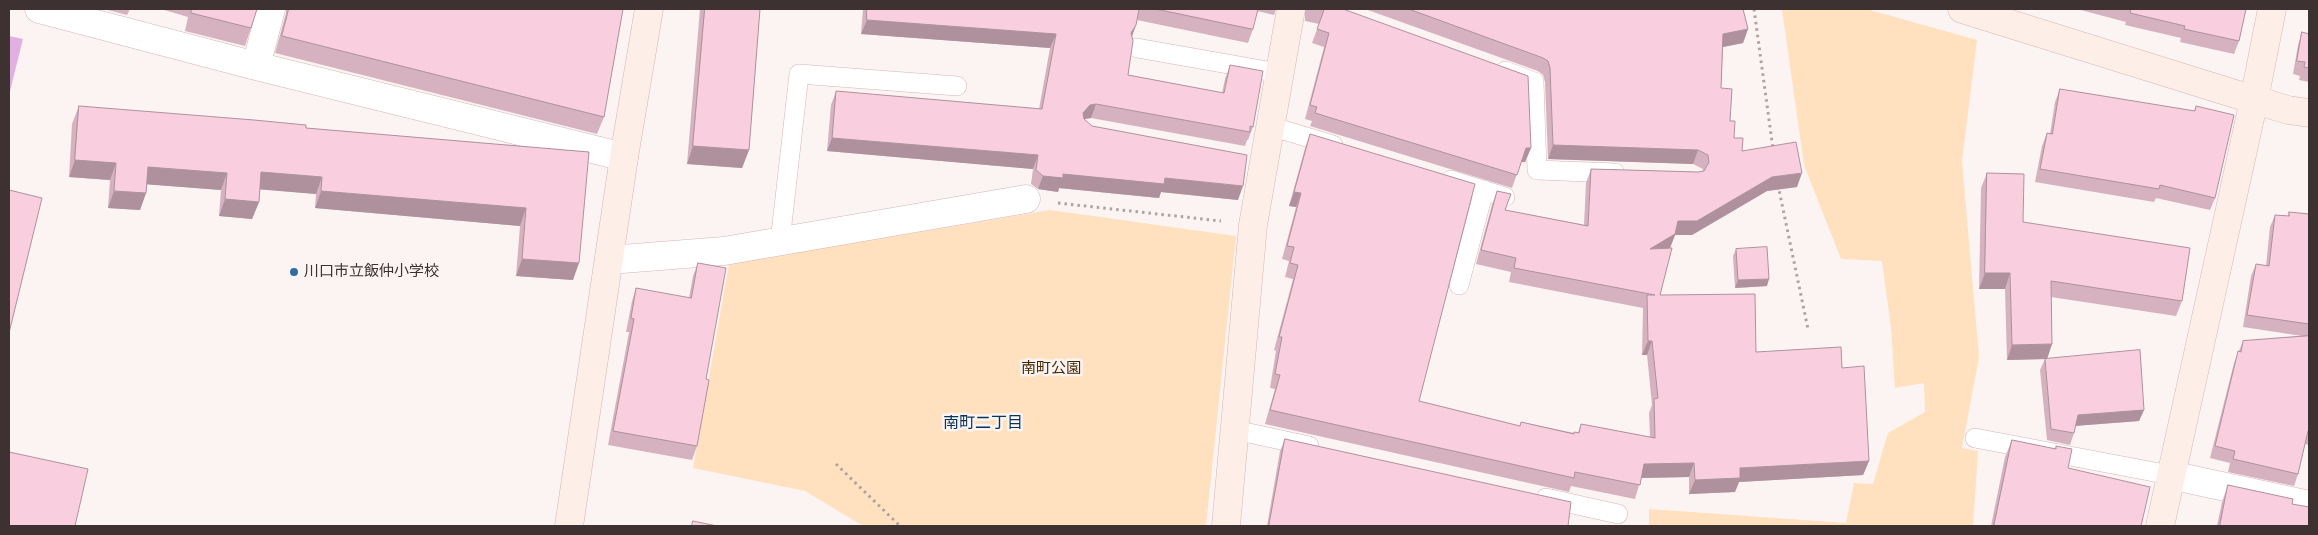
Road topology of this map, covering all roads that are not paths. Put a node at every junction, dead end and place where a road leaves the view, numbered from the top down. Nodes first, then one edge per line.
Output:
1 (39, 9) edge
2 (271, 9) edge
3 (649, 9) edge
4 (1291, 9) edge
5 (2272, 9) edge
6 (1973, 10) edge
7 (74, 13) edge
8 (1137, 48) dead end
9 (1489, 65) edge
10 (256, 66) junction
11 (1279, 73) junction
12 (957, 86) dead end
13 (2254, 100) junction
14 (2309, 113) edge
15 (1270, 126) junction
16 (1354, 151) edge
17 (624, 158) junction
18 (1635, 173) edge
19 (1437, 176) edge
20 (1484, 190) junction
21 (1505, 197) edge
22 (1026, 199) road end
23 (780, 242) junction
24 (609, 260) junction
25 (1459, 285) dead end
26 (1235, 430) junction
27 (1975, 438) dead end
28 (1331, 451) edge
29 (2170, 475) junction
30 (1532, 495) edge
31 (2309, 505) edge
32 (1618, 514) dead end
33 (568, 526) edge
34 (1226, 526) edge
35 (2160, 526) edge

1 - 7 street
2 - 10 street
3 - 17 street
4 - 11 street
5 - 13 street
6 - 13 street
7 - 10 street
8 - 11 lane
9 - 18 lane
10 - 17 street
11 - 15 street
12 - 23 lane
13 - 14 street
13 - 29 street
15 - 16 lane
15 - 26 street
17 - 24 street
19 - 20 lane
20 - 21 lane
20 - 25 lane
22 - 23 street
23 - 24 street
24 - 33 street
26 - 28 lane
26 - 34 street
27 - 29 lane
29 - 31 street
29 - 35 street
30 - 32 lane

